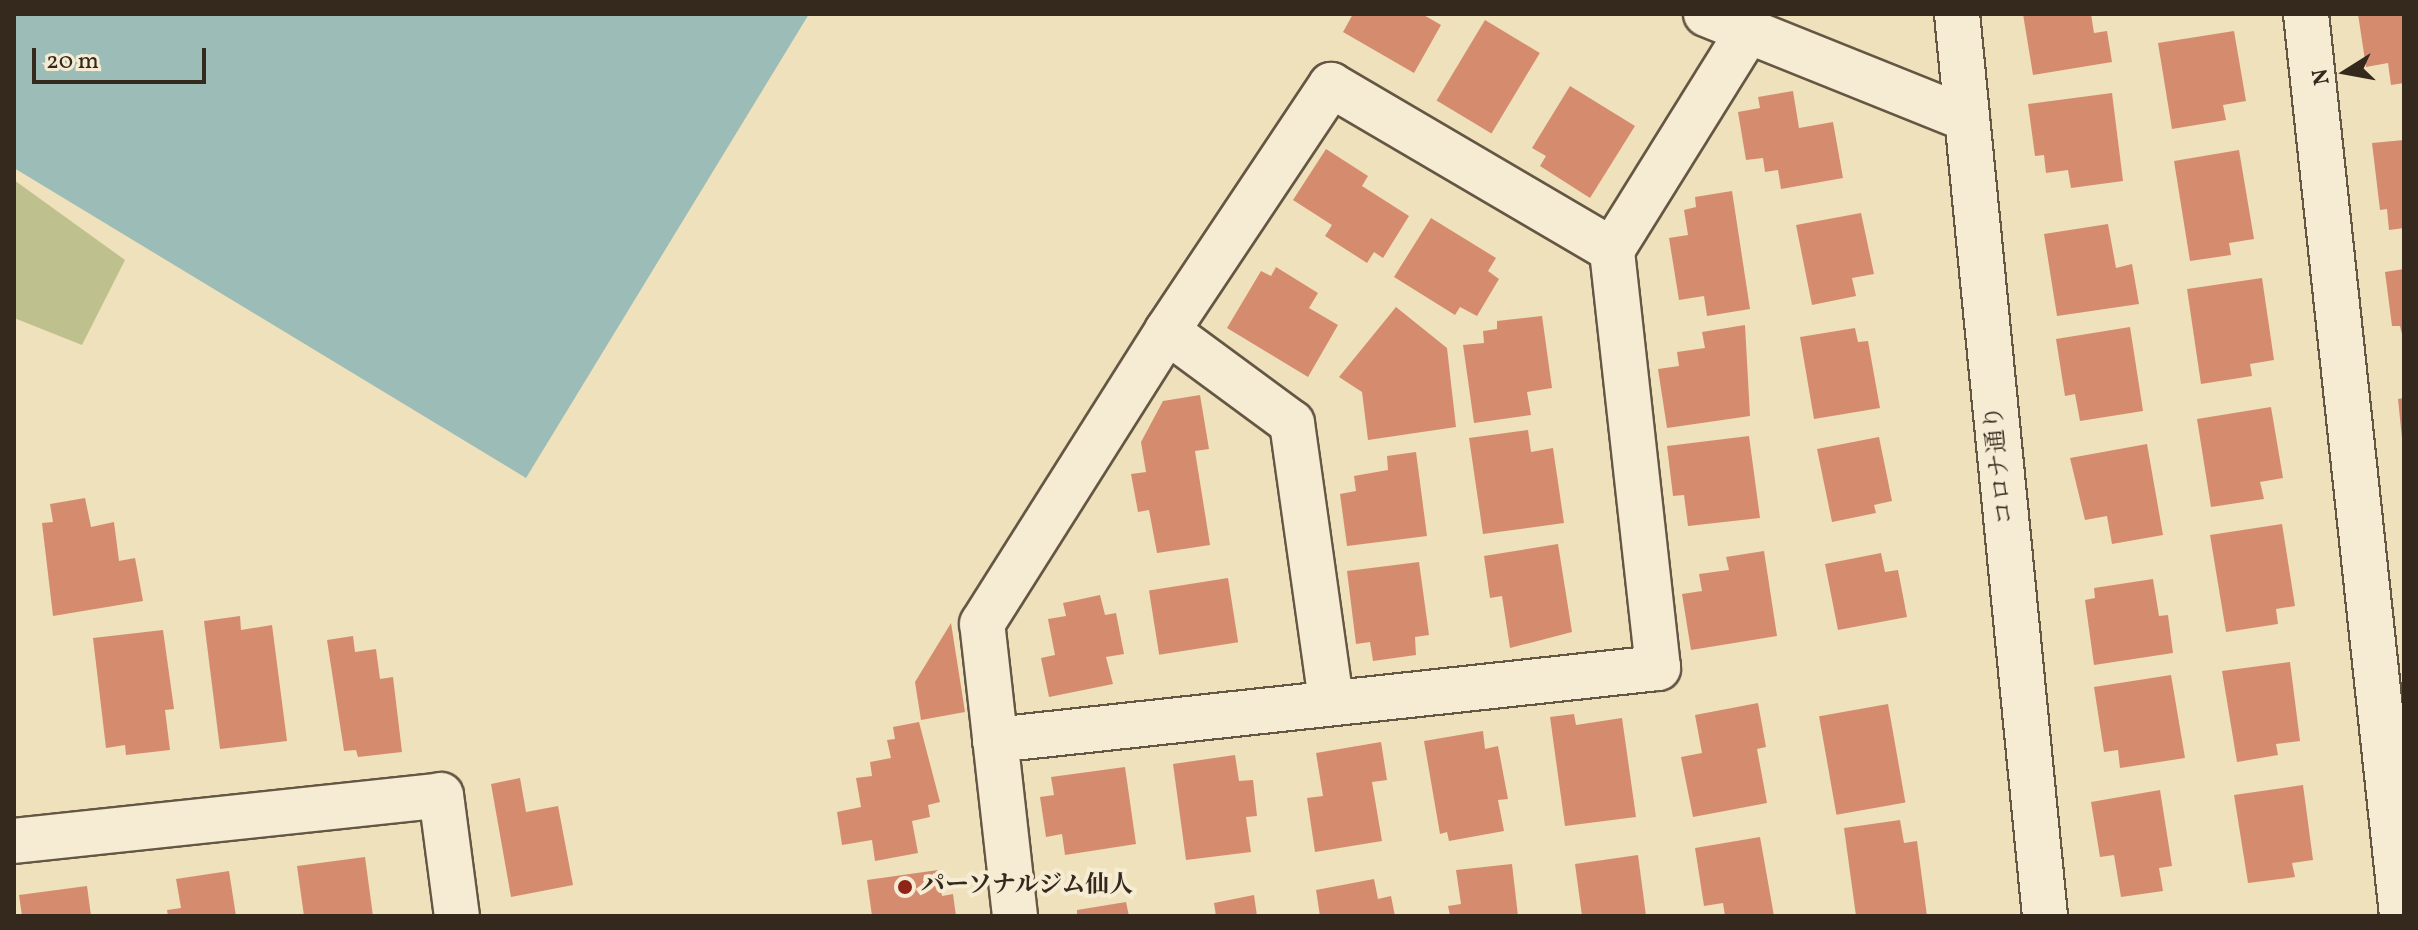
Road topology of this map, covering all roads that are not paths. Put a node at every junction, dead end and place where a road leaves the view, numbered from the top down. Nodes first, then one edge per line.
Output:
1 (1706, 14) edge
2 (1957, 14) edge
3 (2306, 14) edge
4 (1749, 30) junction
5 (1967, 119) junction
6 (1612, 250) junction
7 (1167, 331) junction
8 (1331, 701) junction
9 (995, 740) junction
10 (14, 841) edge
11 (457, 916) edge
12 (1015, 916) edge
13 (2045, 916) edge
14 (2402, 916) edge

1 - 4 street
2 - 5 street, コロナ通り
3 - 14 street
4 - 5 street
4 - 6 street
5 - 13 street, コロナ通り
6 - 7 street
6 - 8 street
7 - 8 street
7 - 9 street
8 - 9 street
9 - 12 street
10 - 11 street

